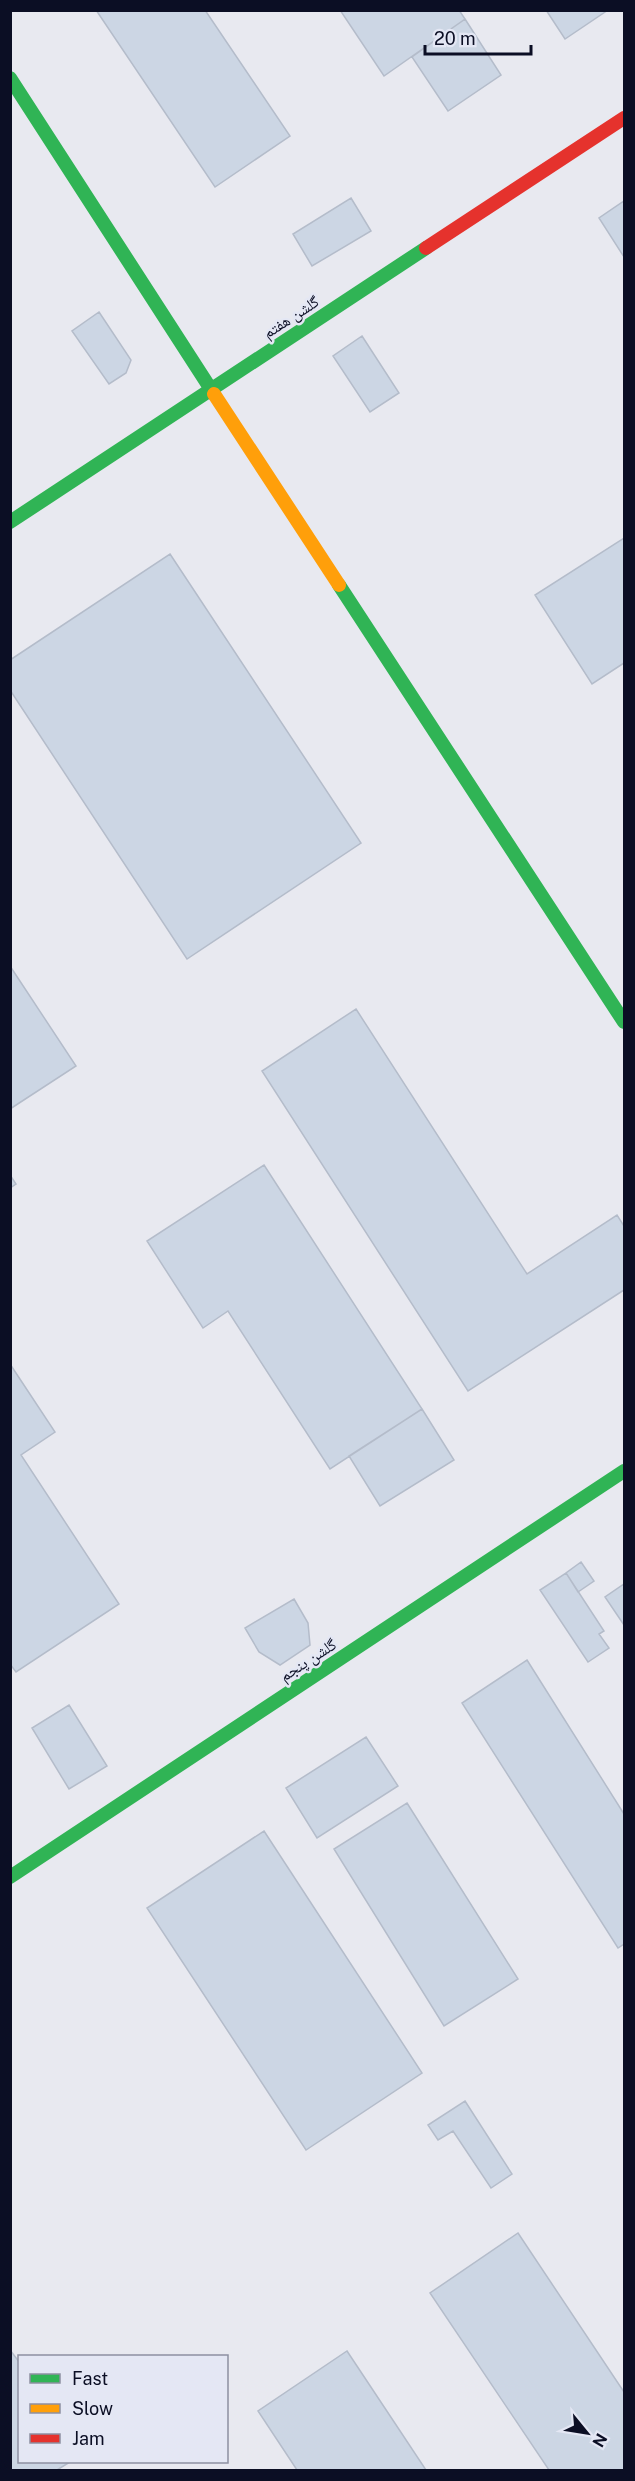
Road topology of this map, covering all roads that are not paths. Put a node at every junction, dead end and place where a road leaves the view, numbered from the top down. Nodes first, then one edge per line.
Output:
1 (10, 78) edge
2 (624, 118) edge
3 (211, 390) junction
4 (10, 522) edge
5 (624, 1022) edge
6 (624, 1471) edge
7 (10, 1877) edge

1 - 3 street
2 - 3 street, گلشن هفتم
3 - 4 street, گلشن هفتم
3 - 5 street
6 - 7 street, گلشن پنجم

